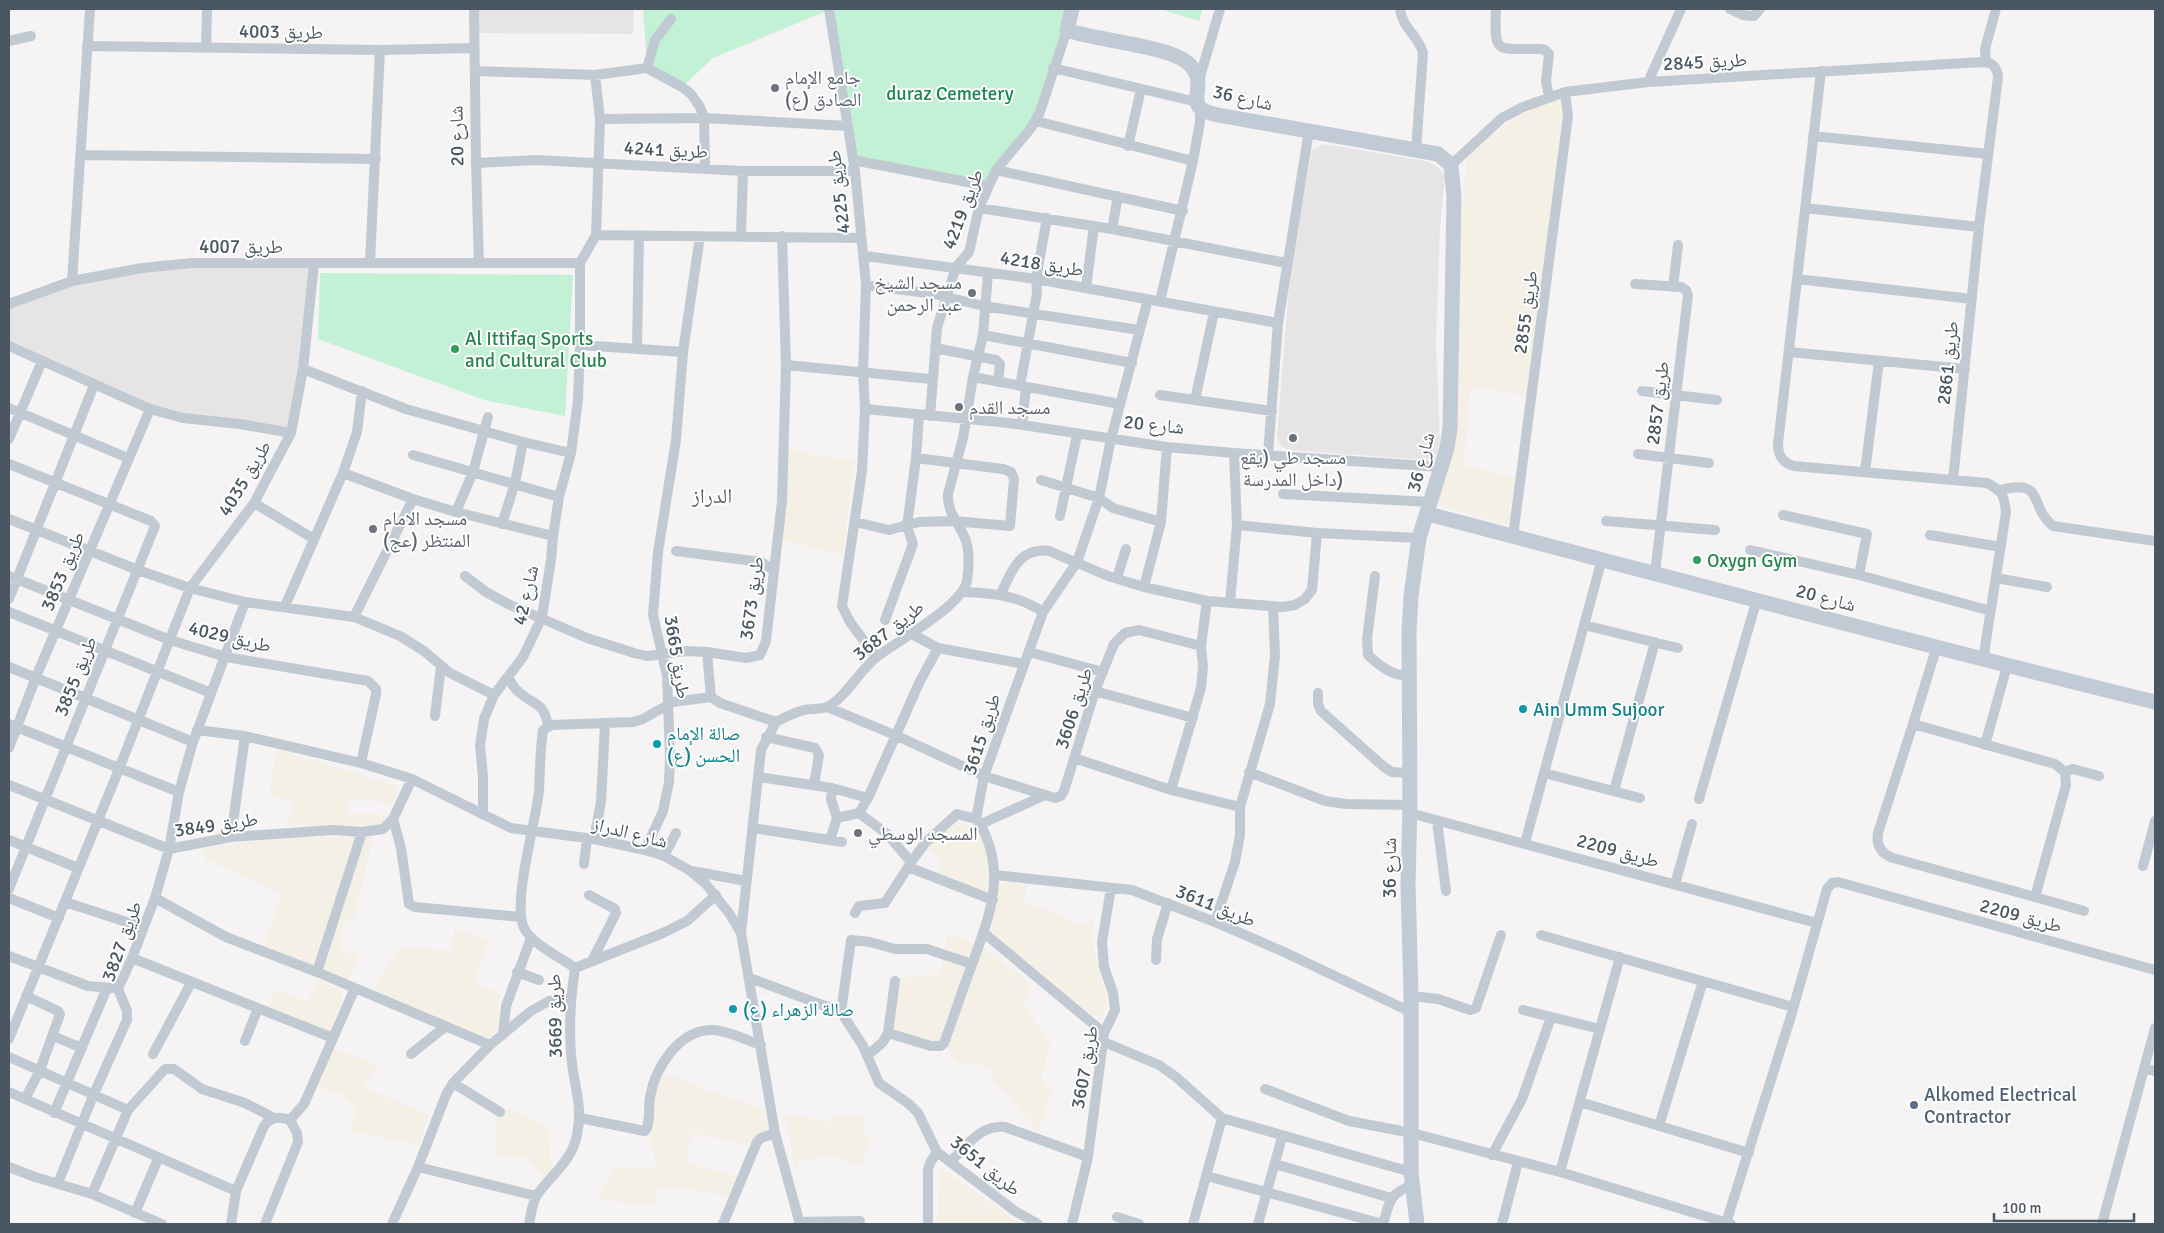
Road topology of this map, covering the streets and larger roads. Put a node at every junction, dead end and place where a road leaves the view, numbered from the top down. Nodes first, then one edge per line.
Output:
1 (90, 9) edge
2 (207, 9) edge
3 (474, 9) edge
4 (829, 9) edge
5 (1072, 9) edge
6 (1220, 9) edge
7 (1400, 9) edge
8 (1496, 9) edge
9 (1681, 9) edge
10 (1730, 9) edge
11 (1760, 9) edge
12 (1996, 9) edge
13 (671, 19) dead end
14 (1067, 30) junction
15 (31, 36) dead end
16 (9, 41) edge
17 (87, 46) junction
18 (206, 48) junction
19 (474, 48) junction
20 (380, 50) junction
21 (1986, 62) junction
22 (647, 68) junction
23 (1053, 68) junction
24 (475, 71) junction
25 (1821, 71) junction
26 (595, 75) junction
27 (1199, 80) junction
28 (1648, 82) junction
29 (1141, 89) junction
30 (1565, 92) junction
31 (1549, 97) junction
32 (1198, 105) junction
33 (704, 118) junction
34 (600, 119) junction
35 (1036, 121) junction
36 (848, 126) junction
37 (1309, 131) junction
38 (1813, 136) junction
39 (1128, 146) junction
40 (1416, 150) junction
41 (1988, 154) junction
42 (82, 155) junction
43 (376, 159) junction
44 (853, 160) junction
45 (1193, 162) junction
46 (476, 163) junction
47 (597, 163) junction
48 (1451, 165) junction
49 (705, 169) junction
50 (996, 170) junction
51 (743, 171) junction
52 (855, 171) junction
53 (988, 186) junction
54 (1118, 196) junction
55 (979, 208) junction
56 (1805, 208) junction
57 (1183, 211) junction
58 (1047, 218) junction
59 (1094, 226) junction
60 (1979, 227) junction
61 (1112, 229) junction
62 (596, 235) junction
63 (741, 235) junction
64 (639, 236) junction
65 (700, 236) junction
66 (782, 236) junction
67 (861, 238) junction
68 (1175, 242) junction
69 (1678, 245) dead end
70 (864, 256) junction
71 (370, 263) junction
72 (480, 263) junction
73 (580, 263) junction
74 (1286, 263) junction
75 (314, 264) junction
76 (956, 267) junction
77 (988, 273) junction
78 (1036, 279) junction
79 (1797, 279) junction
80 (72, 281) junction
81 (1635, 284) dead end
82 (866, 285) junction
83 (1673, 287) junction
84 (1086, 288) junction
85 (946, 297) junction
86 (1148, 299) junction
87 (1972, 299) junction
88 (1160, 302) junction
89 (9, 304) edge
90 (984, 306) junction
91 (1214, 312) junction
92 (1033, 314) junction
93 (1278, 322) junction
94 (1139, 330) junction
95 (983, 335) junction
96 (1029, 342) junction
97 (580, 345) junction
98 (9, 346) edge
99 (637, 348) junction
100 (935, 348) junction
101 (684, 352) junction
102 (1789, 352) junction
103 (979, 356) junction
104 (42, 361) junction
105 (1879, 361) junction
106 (1132, 363) junction
107 (786, 365) junction
108 (303, 369) junction
109 (1964, 369) junction
110 (863, 372) junction
111 (974, 377) junction
112 (931, 379) junction
113 (998, 382) junction
114 (94, 385) junction
115 (1023, 386) junction
116 (362, 391) junction
117 (1642, 391) dead end
118 (1160, 395) dead end
119 (1676, 395) junction
120 (1195, 400) junction
121 (1717, 400) dead end
122 (1120, 404) junction
123 (9, 408) edge
124 (150, 409) junction
125 (865, 409) junction
126 (1272, 411) junction
127 (20, 413) junction
128 (919, 415) junction
129 (930, 416) junction
130 (488, 417) dead end
131 (967, 419) junction
132 (1022, 425) junction
133 (483, 432) junction
134 (291, 433) junction
135 (1077, 435) junction
136 (74, 437) junction
137 (9, 439) edge
138 (1111, 439) junction
139 (523, 442) junction
140 (1167, 447) junction
141 (571, 453) junction
142 (1234, 453) junction
143 (1268, 454) junction
144 (1638, 454) dead end
145 (413, 455) dead end
146 (128, 458) junction
147 (916, 458) junction
148 (1669, 458) junction
149 (957, 463) junction
150 (1709, 463) dead end
151 (9, 464) edge
152 (1441, 467) junction
153 (473, 472) junction
154 (1865, 472) junction
155 (343, 473) junction
156 (1041, 480) dead end
157 (1953, 480) junction
158 (56, 482) junction
159 (515, 483) junction
160 (1065, 487) junction
161 (2000, 490) junction
162 (1283, 494) dead end
163 (559, 497) junction
164 (1099, 498) junction
165 (413, 499) junction
166 (254, 503) junction
167 (108, 505) junction
168 (1429, 508) junction
169 (456, 512) junction
170 (1783, 515) dead end
171 (1060, 516) dead end
172 (9, 519) edge
173 (954, 521) junction
174 (1606, 521) dead end
175 (855, 522) junction
176 (1160, 522) junction
177 (502, 524) junction
178 (1237, 525) junction
179 (907, 526) junction
180 (1661, 526) junction
181 (36, 530) junction
182 (1715, 530) dead end
183 (1317, 533) junction
184 (1930, 535) dead end
185 (552, 536) junction
186 (1513, 536) junction
187 (1419, 538) junction
188 (314, 539) junction
189 (2155, 541) edge
190 (2001, 547) junction
191 (1126, 549) dead end
192 (90, 550) junction
193 (1750, 550) dead end
194 (676, 551) dead end
195 (1602, 559) junction
196 (1077, 562) junction
197 (138, 570) junction
198 (773, 570) junction
199 (1655, 572) junction
200 (1859, 575) junction
201 (465, 576) dead end
202 (1375, 576) dead end
203 (13, 577) edge
204 (1117, 578) junction
205 (1996, 578) junction
206 (1144, 586) junction
207 (2047, 587) dead end
208 (190, 588) junction
209 (963, 592) junction
210 (1001, 594) junction
211 (9, 599) edge
212 (68, 599) junction
213 (1757, 599) junction
214 (1207, 601) junction
215 (245, 602) junction
216 (1230, 602) junction
217 (285, 606) junction
218 (1273, 606) junction
219 (1990, 610) junction
220 (9, 612) edge
221 (1043, 612) junction
222 (354, 617) junction
223 (542, 617) junction
224 (118, 619) junction
225 (885, 620) dead end
226 (1584, 625) junction
227 (55, 630) junction
228 (910, 633) junction
229 (170, 640) junction
230 (1655, 642) junction
231 (1201, 646) junction
232 (938, 648) junction
233 (1678, 648) dead end
234 (1936, 649) junction
235 (104, 651) junction
236 (707, 652) junction
237 (1029, 652) junction
238 (663, 655) junction
239 (226, 657) junction
240 (876, 657) junction
241 (1983, 660) junction
242 (1024, 664) junction
243 (441, 666) junction
244 (2007, 666) junction
245 (9, 667) edge
246 (157, 671) junction
247 (1103, 672) junction
248 (1409, 676) junction
249 (36, 677) junction
250 (508, 677) junction
251 (1095, 691) junction
252 (211, 693) junction
253 (1318, 693) dead end
254 (494, 695) junction
255 (712, 697) junction
256 (85, 698) junction
257 (2155, 702) edge
258 (669, 704) junction
259 (827, 707) junction
260 (434, 716) dead end
261 (1192, 718) junction
262 (138, 720) junction
263 (776, 722) junction
264 (605, 724) junction
265 (1913, 724) junction
266 (13, 725) edge
267 (546, 726) junction
268 (197, 730) junction
269 (895, 735) junction
270 (245, 736) junction
271 (766, 737) junction
272 (193, 742) junction
273 (1985, 745) junction
274 (66, 746) junction
275 (9, 748) edge
276 (1074, 758) junction
277 (361, 764) junction
278 (119, 769) junction
279 (1249, 772) junction
280 (1409, 772) junction
281 (2065, 772) junction
282 (1544, 773) junction
283 (984, 776) junction
284 (2099, 776) dead end
285 (759, 777) junction
286 (412, 779) junction
287 (814, 784) junction
288 (9, 785) edge
289 (832, 788) junction
290 (1171, 790) junction
291 (1614, 791) junction
292 (179, 792) junction
293 (1043, 796) junction
294 (868, 798) junction
295 (1640, 798) dead end
296 (44, 799) junction
297 (1699, 799) dead end
298 (1240, 807) junction
299 (1410, 809) junction
300 (859, 813) junction
301 (483, 815) junction
302 (837, 818) junction
303 (393, 819) junction
304 (98, 821) junction
305 (1438, 821) junction
306 (2155, 821) edge
307 (979, 822) junction
308 (1692, 824) dead end
309 (753, 828) junction
310 (532, 831) junction
311 (362, 832) junction
312 (676, 834) dead end
313 (231, 837) junction
314 (591, 838) junction
315 (9, 840) edge
316 (830, 840) junction
317 (842, 842) dead end
318 (1525, 843) junction
319 (25, 847) junction
320 (169, 849) junction
321 (645, 850) junction
322 (664, 856) junction
323 (584, 864) dead end
324 (909, 864) junction
325 (2142, 866) dead end
326 (78, 868) junction
327 (689, 870) junction
328 (995, 875) junction
329 (746, 881) junction
330 (1675, 884) junction
331 (1112, 888) junction
332 (9, 889) edge
333 (1446, 891) dead end
334 (589, 895) dead end
335 (716, 896) junction
336 (2036, 897) junction
337 (9, 898) edge
338 (154, 898) junction
339 (993, 900) junction
340 (65, 902) junction
341 (1168, 903) junction
342 (2084, 911) dead end
343 (855, 913) dead end
344 (521, 917) junction
345 (59, 918) junction
346 (1215, 922) junction
347 (1817, 923) junction
348 (142, 926) junction
349 (740, 933) junction
350 (984, 933) junction
351 (1501, 935) dead end
352 (1541, 935) dead end
353 (531, 938) junction
354 (9, 956) edge
355 (132, 958) junction
356 (1620, 958) junction
357 (1156, 960) dead end
358 (592, 961) junction
359 (972, 964) junction
360 (38, 968) junction
361 (575, 968) junction
362 (2155, 970) edge
363 (317, 972) junction
364 (517, 972) junction
365 (750, 978) junction
366 (539, 980) dead end
367 (895, 981) dead end
368 (1703, 981) junction
369 (191, 983) junction
370 (113, 988) junction
371 (356, 988) junction
372 (26, 996) junction
373 (1411, 996) junction
374 (570, 998) junction
375 (1793, 1007) junction
376 (258, 1008) junction
377 (1523, 1010) dead end
378 (841, 1012) junction
379 (1411, 1012) junction
380 (13, 1015) edge
381 (1550, 1017) junction
382 (446, 1026) junction
383 (2155, 1028) edge
384 (1600, 1029) junction
385 (888, 1032) junction
386 (503, 1033) junction
387 (53, 1036) junction
388 (1104, 1037) junction
389 (333, 1038) junction
390 (9, 1039) edge
391 (245, 1041) dead end
392 (490, 1045) junction
393 (761, 1045) junction
394 (82, 1048) junction
395 (153, 1054) dead end
396 (412, 1054) dead end
397 (867, 1056) junction
398 (9, 1057) edge
399 (2144, 1068) junction
400 (40, 1070) junction
401 (2155, 1071) edge
402 (67, 1083) junction
403 (453, 1083) junction
404 (1265, 1089) dead end
405 (9, 1092) edge
406 (93, 1096) junction
407 (26, 1099) junction
408 (1580, 1102) junction
409 (128, 1110) junction
410 (500, 1112) dead end
411 (54, 1113) junction
412 (274, 1118) junction
413 (580, 1118) junction
414 (1222, 1118) junction
415 (290, 1120) junction
416 (82, 1124) junction
417 (1659, 1126) junction
418 (775, 1133) junction
419 (1412, 1133) junction
420 (1282, 1137) junction
421 (116, 1139) junction
422 (937, 1152) junction
423 (1749, 1153) junction
424 (1492, 1155) junction
425 (1088, 1157) junction
426 (158, 1158) junction
427 (950, 1162) junction
428 (1518, 1162) junction
429 (1275, 1164) junction
430 (9, 1166) edge
431 (418, 1167) junction
432 (1560, 1172) junction
433 (1206, 1176) junction
434 (1411, 1179) junction
435 (58, 1184) junction
436 (236, 1191) junction
437 (1267, 1193) junction
438 (92, 1194) junction
439 (536, 1196) junction
440 (1391, 1198) junction
441 (135, 1213) junction
442 (1116, 1217) dead end
443 (860, 1221) dead end
444 (800, 1223) edge
445 (162, 1224) edge
446 (231, 1224) edge
447 (265, 1224) edge
448 (392, 1224) edge
449 (529, 1224) edge
450 (723, 1224) edge
451 (928, 1224) edge
452 (1038, 1224) edge
453 (1072, 1224) edge
454 (1139, 1224) edge
455 (1192, 1224) edge
456 (1261, 1224) edge
457 (1382, 1224) edge
458 (1417, 1224) edge
459 (1502, 1224) edge
460 (1729, 1224) edge
461 (2102, 1224) edge

1 - 17 street
2 - 18 street
3 - 19 street, شارع 20
4 - 36 street, طريق 4225
5 - 14 street
6 - 27 street
7 - 40 street
8 - 31 street
9 - 28 street
10 - 11 street
12 - 21 street
13 - 22 street
14 - 23 street, طريق 4219
14 - 27 street, شارع 36
15 - 16 street
17 - 18 street, طريق 4003
17 - 42 street
18 - 20 street, طريق 4003
19 - 20 street, طريق 4003
19 - 24 street, شارع 20
20 - 43 street
21 - 25 street, طريق 2845
21 - 41 street, طريق 2861
22 - 26 street
22 - 33 street
23 - 29 street
23 - 35 street, طريق 4219
24 - 26 street
24 - 46 street, شارع 20
25 - 28 street, طريق 2845
25 - 38 street
26 - 34 street
27 - 32 street, شارع 36
28 - 30 street, طريق 2845
29 - 32 street
29 - 39 street
30 - 31 street, طريق 2845
30 - 186 street, طريق 2855
31 - 48 street, طريق 2845
32 - 37 street, شارع 36
32 - 45 street
33 - 34 street
33 - 36 street
33 - 49 street
34 - 47 street
35 - 39 street
35 - 50 street, طريق 4219
36 - 44 street, طريق 4225
37 - 40 street, شارع 36
37 - 74 street
38 - 41 street
38 - 56 street
39 - 45 street
40 - 48 street, شارع 36
41 - 60 street, طريق 2861
42 - 43 street
42 - 80 street
43 - 71 street
44 - 52 street, طريق 4225
44 - 53 street
45 - 57 street
46 - 47 street, طريق 4241
46 - 72 street, شارع 20
47 - 49 street, طريق 4241
47 - 62 street
48 - 152 street, شارع 36
49 - 51 street, طريق 4241
50 - 53 street, طريق 4219
50 - 54 street
51 - 52 street, طريق 4241
51 - 63 street
52 - 67 street, طريق 4225
53 - 55 street, طريق 4219
54 - 57 street
54 - 61 street
55 - 58 street
55 - 76 street, طريق 4219
56 - 60 street
56 - 79 street
57 - 68 street
58 - 59 street
58 - 78 street
59 - 61 street
59 - 84 street
60 - 87 street, طريق 2861
61 - 68 street
62 - 64 street
62 - 73 street
63 - 65 street
63 - 66 street
64 - 65 street
64 - 99 street
65 - 101 street, طريق 3665
66 - 67 street
66 - 107 street, طريق 3673
67 - 70 street, طريق 4225
68 - 74 street
68 - 88 street
69 - 83 street
70 - 76 street, طريق 4218
70 - 82 street, طريق 4225
71 - 72 street, طريق 4007
71 - 75 street, طريق 4007
72 - 73 street, طريق 4007
73 - 97 street, شارع 42
74 - 93 street
75 - 80 street, طريق 4007
75 - 108 street, طريق 4035
76 - 77 street, طريق 4218
76 - 85 street, طريق 4219
77 - 78 street, طريق 4218
77 - 90 street
78 - 84 street, طريق 4218
78 - 92 street
79 - 87 street
79 - 102 street
80 - 89 street, طريق 4007
81 - 83 street
82 - 85 street
82 - 110 street, طريق 4225
83 - 119 street, طريق 2857
84 - 86 street, طريق 4218
85 - 90 street
85 - 100 street, طريق 4219
86 - 88 street, طريق 4218
86 - 94 street, طريق 3615
87 - 109 street, طريق 2861
88 - 91 street, طريق 4218
90 - 92 street
90 - 95 street
91 - 93 street, طريق 4218
91 - 120 street
92 - 94 street
92 - 96 street
93 - 126 street
94 - 106 street, طريق 3615
95 - 96 street
95 - 103 street
96 - 106 street
96 - 115 street
97 - 99 street
97 - 141 street, شارع 42
98 - 104 street
99 - 101 street
100 - 103 street
100 - 112 street, طريق 4219
101 - 238 street, طريق 3665
102 - 105 street
102 - 154 street
103 - 111 street
103 - 113 street
104 - 114 street
104 - 127 street
105 - 109 street
105 - 154 street
106 - 122 street, طريق 3615
107 - 110 street
107 - 198 street, طريق 3673
108 - 116 street
108 - 134 street, طريق 4035
109 - 157 street, طريق 2861
110 - 112 street
110 - 125 street, طريق 4225
111 - 113 street
111 - 131 street
112 - 129 street, طريق 4219
113 - 115 street
114 - 124 street
114 - 136 street
115 - 122 street
115 - 132 street
116 - 133 street
116 - 155 street
117 - 119 street
118 - 120 street
119 - 121 street
119 - 148 street, طريق 2857
120 - 126 street
122 - 138 street, طريق 3615
123 - 127 street
124 - 134 street
124 - 146 street, طريق 3853
125 - 128 street, شارع 20
125 - 175 street, طريق 4225
126 - 143 street
127 - 136 street
127 - 137 street
128 - 129 street, شارع 20
128 - 147 street
129 - 131 street, شارع 20
130 - 133 street
131 - 132 street, شارع 20
131 - 149 street
132 - 135 street, شارع 20
133 - 139 street
133 - 153 street
134 - 166 street, طريق 4035
135 - 138 street, شارع 20
135 - 160 street
136 - 146 street
136 - 158 street
138 - 140 street, شارع 20
138 - 164 street, طريق 3615
139 - 141 street
139 - 159 street
140 - 142 street, شارع 20
140 - 176 street
141 - 163 street, شارع 42
142 - 143 street, شارع 20
142 - 178 street
143 - 152 street, شارع 20
144 - 148 street
145 - 153 street
146 - 167 street, طريق 3853
147 - 149 street
147 - 179 street
148 - 150 street
148 - 180 street, طريق 2857
149 - 173 street
149 - 173 street
151 - 158 street
152 - 168 street, شارع 36
153 - 159 street
153 - 169 street
154 - 157 street
155 - 165 street
155 - 188 street
156 - 160 street
157 - 161 street
158 - 167 street
158 - 181 street
159 - 163 street
159 - 177 street
160 - 164 street
160 - 171 street
161 - 189 street
161 - 190 street
162 - 168 street
163 - 185 street, شارع 42
164 - 176 street
164 - 196 street, طريق 3615
165 - 169 street
165 - 222 street
166 - 188 street
166 - 208 street, طريق 4035
167 - 192 street, طريق 3853
167 - 197 street, طريق 3855
168 - 186 street, شارع 20
168 - 187 street, شارع 36
169 - 177 street
170 - 200 street
172 - 181 street
173 - 179 street
173 - 209 street
174 - 180 street
175 - 179 street
175 - 240 street, طريق 4225
176 - 206 street
177 - 185 street
178 - 183 street
178 - 216 street
179 - 225 street
180 - 182 street
180 - 199 street, طريق 2857
181 - 192 street
181 - 203 street
183 - 187 street
183 - 218 street
184 - 190 street
185 - 223 street, شارع 42
186 - 195 street, شارع 20
187 - 248 street, شارع 36
188 - 217 street
190 - 205 street
191 - 204 street
192 - 197 street
192 - 212 street, طريق 3853
193 - 200 street
194 - 198 street
195 - 199 street, شارع 20
195 - 226 street
196 - 204 street
196 - 210 street
196 - 221 street, طريق 3615
197 - 208 street
197 - 224 street, طريق 3855
198 - 236 street, طريق 3673
199 - 213 street, شارع 20
200 - 219 street
201 - 223 street, طريق 3673
202 - 248 street
203 - 211 street
203 - 212 street, طريق 4029
204 - 206 street
205 - 207 street
205 - 219 street
206 - 214 street
208 - 215 street
208 - 229 street, طريق 4035
209 - 210 street
209 - 228 street, طريق 3687
210 - 221 street
212 - 224 street, طريق 4029
212 - 227 street, طريق 3853
213 - 234 street, شارع 20
213 - 297 street
214 - 216 street
214 - 231 street
215 - 217 street
215 - 239 street, طريق 3827
216 - 218 street
217 - 222 street
218 - 279 street
219 - 241 street
220 - 227 street
221 - 237 street, طريق 3615
222 - 243 street
223 - 238 street, طريق 3673
223 - 250 street, شارع 42
224 - 229 street, طريق 4029
224 - 235 street, طريق 3855
226 - 230 street
226 - 282 street
227 - 235 street
227 - 249 street, طريق 3853
228 - 232 street
228 - 240 street, طريق 3687
229 - 239 street, طريق 4029
229 - 246 street, طريق 4035
230 - 233 street
230 - 291 street
231 - 247 street, طريق 3606
231 - 261 street
232 - 242 street
232 - 269 street
234 - 241 street, شارع 20
234 - 265 street
235 - 246 street
235 - 256 street, طريق 3855
236 - 238 street, طريق 3673
236 - 255 street
237 - 242 street, طريق 3615
237 - 247 street
238 - 258 street, طريق 3665
239 - 252 street, طريق 3827
239 - 277 street, طريق 4029
240 - 259 street, طريق 3687
241 - 244 street, شارع 20
242 - 283 street, طريق 3615
243 - 254 street
243 - 260 street
244 - 257 street, شارع 20
244 - 273 street
245 - 249 street
246 - 252 street
246 - 262 street, طريق 4035
247 - 251 street, طريق 3606
248 - 280 street, شارع 36
249 - 256 street
249 - 266 street, طريق 3853
250 - 254 street, شارع 42
250 - 267 street
251 - 261 street
251 - 276 street, طريق 3606
252 - 268 street, طريق 3827
253 - 280 street
254 - 301 street, شارع 42
255 - 258 street
255 - 263 street
256 - 262 street
256 - 274 street, طريق 3855
258 - 264 street
258 - 321 street, طريق 3665
259 - 263 street
259 - 269 street
261 - 290 street
262 - 272 street
262 - 278 street, طريق 4035
263 - 271 street
264 - 267 street
264 - 314 street
265 - 273 street
265 - 336 street
266 - 274 street
266 - 275 street, طريق 3853
267 - 310 street
268 - 270 street, شارع الدراز
268 - 272 street, طريق 3827
269 - 283 street
269 - 294 street
270 - 277 street, شارع الدراز
270 - 313 street
271 - 285 street
271 - 287 street
272 - 292 street, طريق 3827
273 - 281 street
274 - 278 street
274 - 296 street, طريق 3855
276 - 290 street
276 - 293 street, طريق 3606
277 - 286 street, شارع الدراز
278 - 292 street
278 - 304 street, طريق 4035
279 - 298 street
279 - 299 street, طريق 2209
280 - 299 street, شارع 36
281 - 284 street
281 - 336 street
282 - 291 street
282 - 318 street
283 - 293 street
283 - 307 street, طريق 3615
285 - 287 street
285 - 309 street
286 - 301 street, شارع الدراز
286 - 303 street
287 - 289 street
288 - 296 street, طريق 3849
289 - 294 street
289 - 302 street
290 - 298 street
291 - 295 street
292 - 320 street, طريق 3827
293 - 307 street
294 - 300 street
296 - 304 street, طريق 3849
296 - 319 street, طريق 3855
298 - 346 street
299 - 305 street, طريق 2209
299 - 373 street, شارع 36
300 - 302 street
300 - 324 street
301 - 310 street, شارع الدراز
302 - 316 street
303 - 311 street, طريق 3849
303 - 344 street
304 - 320 street, طريق 3849
304 - 326 street, طريق 4035
305 - 318 street, طريق 2209
305 - 333 street
306 - 325 street
307 - 324 street
307 - 328 street
308 - 330 street
309 - 316 street
309 - 329 street
310 - 314 street, شارع الدراز
310 - 344 street
311 - 313 street, طريق 3849
311 - 363 street
312 - 322 street
313 - 320 street, طريق 3849
314 - 321 street, شارع الدراز
314 - 323 street
315 - 319 street
316 - 317 street
318 - 330 street, طريق 2209
319 - 326 street
319 - 332 street, طريق 3855
320 - 338 street, طريق 3827
321 - 322 street, شارع الدراز
322 - 327 street, شارع الدراز
324 - 339 street
324 - 343 street
326 - 340 street, طريق 4035
327 - 329 street
327 - 335 street, شارع الدراز
328 - 331 street, طريق 3611
328 - 339 street
329 - 349 street
330 - 347 street, طريق 2209
331 - 341 street, طريق 3611
331 - 388 street, طريق 3607
334 - 358 street
335 - 349 street, شارع الدراز
335 - 358 street
336 - 342 street
337 - 345 street
338 - 348 street, طريق 3827
338 - 363 street
339 - 350 street
340 - 345 street, طريق 4035
340 - 348 street
341 - 346 street, طريق 3611
341 - 357 street
344 - 353 street
345 - 360 street, طريق 4035
346 - 379 street, طريق 3611
347 - 362 street, طريق 2209
347 - 375 street, طريق 2209
348 - 355 street, طريق 3827
349 - 365 street, شارع الدراز
350 - 359 street
350 - 388 street
351 - 373 street
352 - 356 street
353 - 361 street, طريق 3669
353 - 364 street
354 - 360 street
355 - 369 street
355 - 370 street, طريق 3827
356 - 368 street
356 - 384 street
358 - 361 street
359 - 378 street
359 - 385 street
360 - 370 street
360 - 372 street, طريق 4035
361 - 374 street, طريق 3669
363 - 371 street
364 - 366 street
364 - 386 street
365 - 378 street
365 - 393 street, شارع الدراز
367 - 385 street
368 - 375 street
368 - 417 street
369 - 376 street
369 - 395 street
370 - 394 street
370 - 406 street, طريق 3827
371 - 382 street
371 - 389 street
372 - 380 street, طريق 4035
372 - 387 street
373 - 379 street, شارع 36
374 - 386 street
374 - 413 street, طريق 3669
375 - 423 street, طريق 2209
376 - 389 street
376 - 391 street
377 - 381 street
378 - 397 street, طريق 3651
379 - 419 street, شارع 36
380 - 390 street, طريق 4035
381 - 384 street
381 - 424 street
382 - 392 street
382 - 396 street
383 - 399 street
384 - 408 street
385 - 397 street
386 - 392 street
387 - 394 street
387 - 400 street
388 - 414 street
388 - 425 street, طريق 3607
389 - 415 street
392 - 403 street
393 - 413 street
393 - 418 street, شارع الدراز
394 - 402 street
397 - 422 street, طريق 3651
398 - 400 street
399 - 401 street
399 - 461 street
400 - 402 street
400 - 407 street
402 - 406 street
402 - 411 street
403 - 410 street
403 - 431 street
404 - 419 street
405 - 407 street
406 - 409 street
406 - 416 street, طريق 3827
407 - 411 street
408 - 417 street
408 - 432 street
409 - 412 street
409 - 421 street
411 - 416 street
412 - 415 street
412 - 436 street
413 - 439 street, طريق 3669
414 - 420 street
414 - 433 street
415 - 447 street
416 - 421 street
416 - 435 street, طريق 3827
417 - 423 street
418 - 444 street, شارع الدراز
418 - 450 street
419 - 424 street
419 - 434 street, شارع 36
420 - 429 street
420 - 434 street
421 - 426 street
421 - 438 street
422 - 427 street, طريق 3651
422 - 451 street
423 - 460 street, طريق 2209
424 - 428 street
425 - 427 street
425 - 453 street, طريق 3607
426 - 436 street
426 - 441 street
427 - 452 street, طريق 3651
428 - 432 street
428 - 459 street
429 - 437 street
429 - 440 street
430 - 435 street
431 - 439 street
431 - 448 street
432 - 460 street
433 - 437 street
433 - 455 street
434 - 440 street
434 - 458 street, شارع 36
435 - 438 street
436 - 446 street
437 - 456 street
437 - 457 street
438 - 441 street
439 - 449 street, طريق 3669
440 - 457 street
441 - 445 street
442 - 454 street
443 - 444 street

